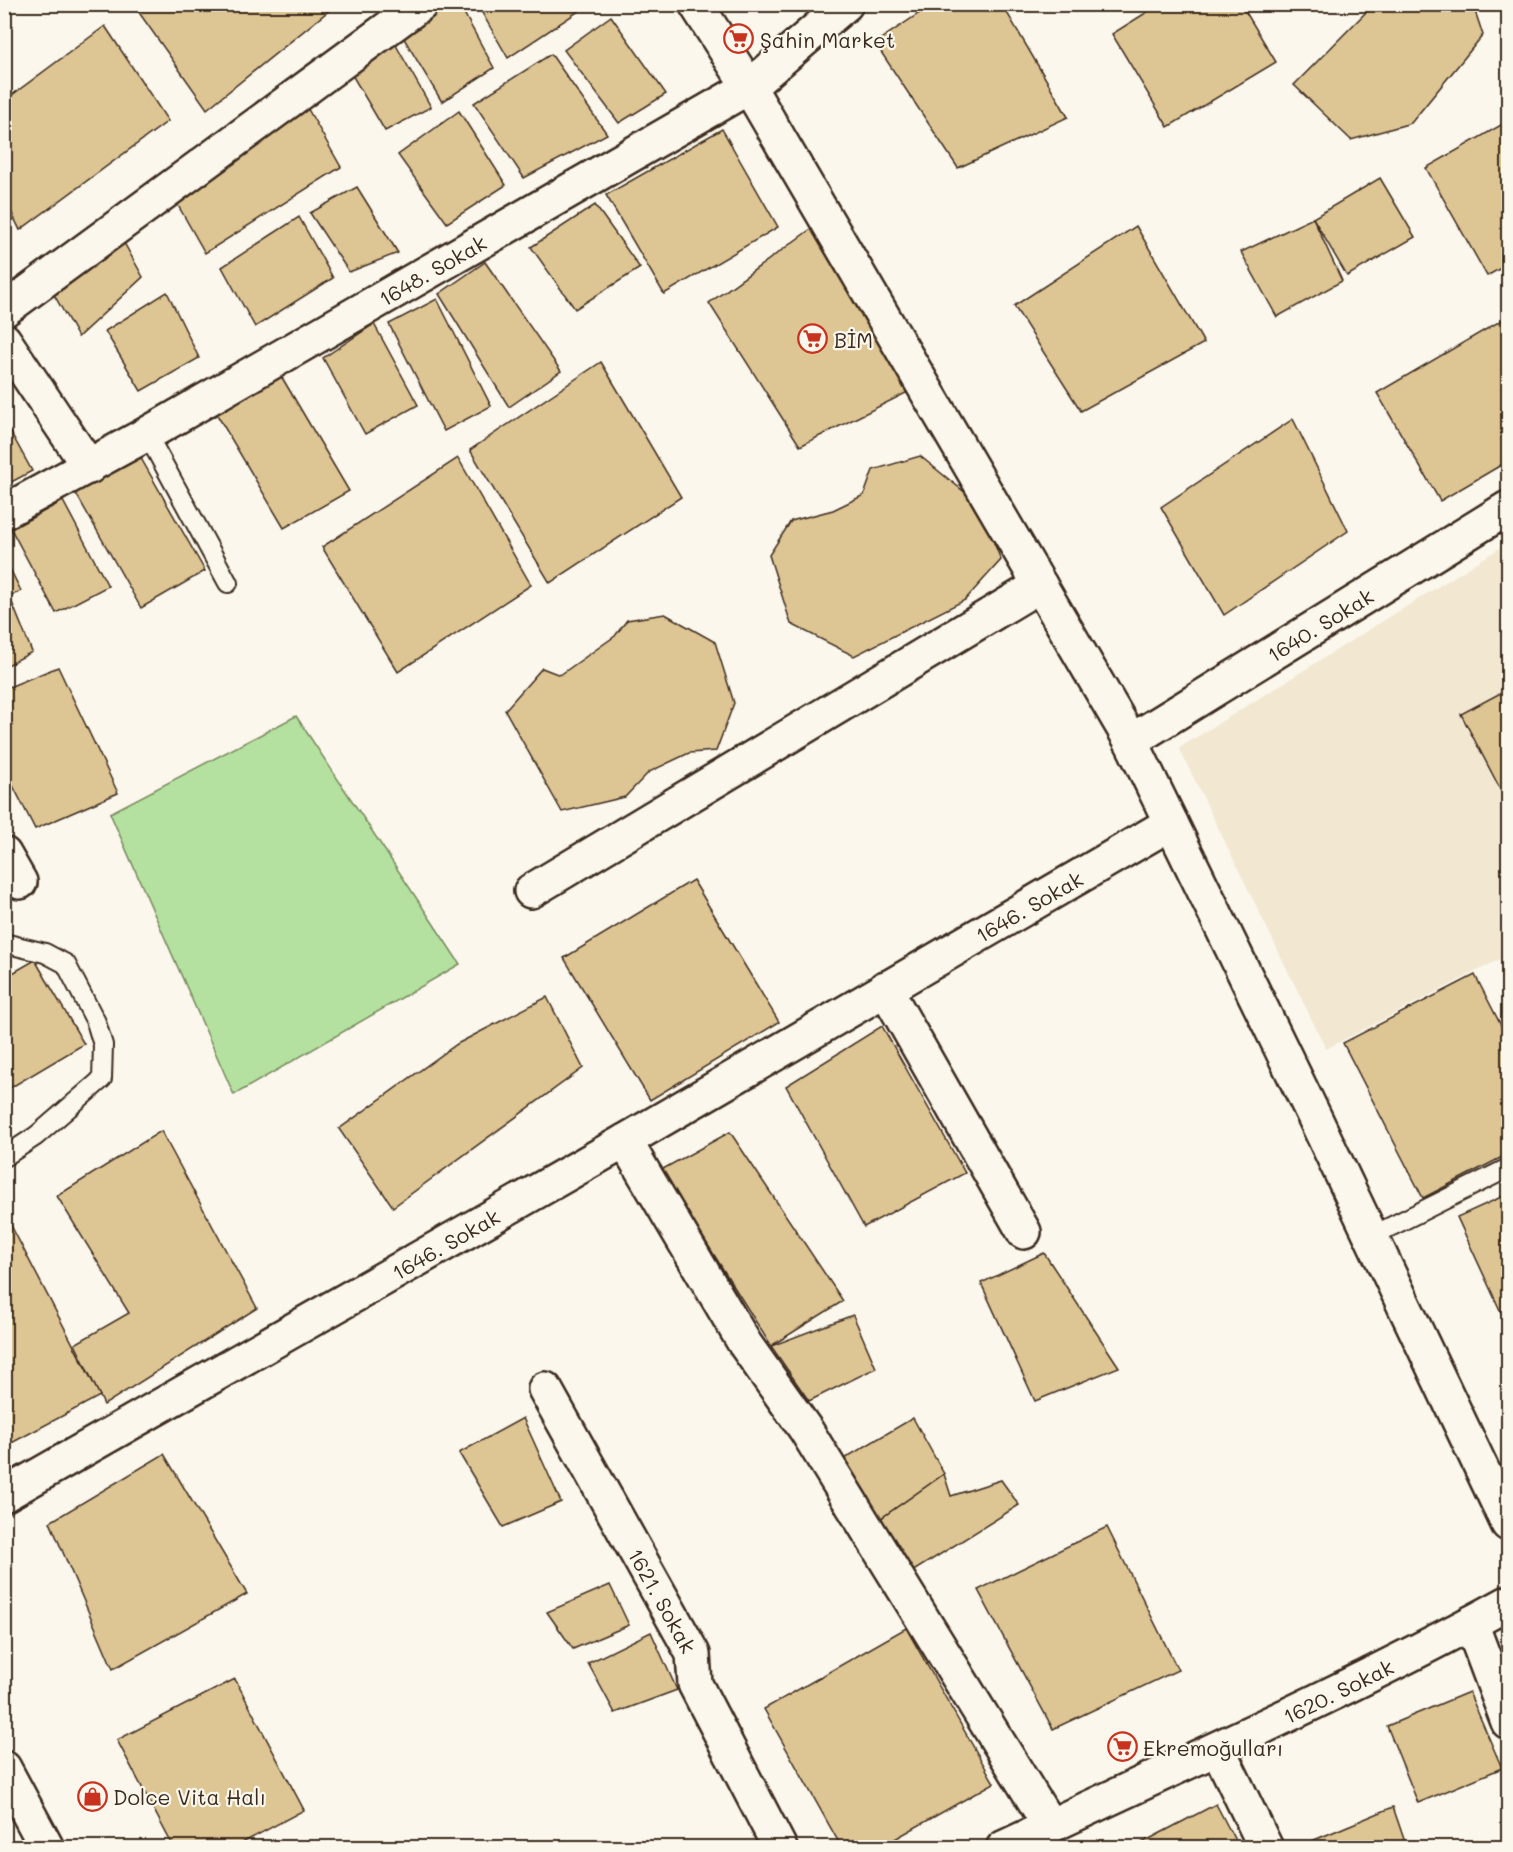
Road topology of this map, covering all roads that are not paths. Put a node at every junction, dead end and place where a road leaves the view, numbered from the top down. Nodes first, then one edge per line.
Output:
1 (421, 4) edge
2 (696, 4) edge
3 (846, 4) edge
4 (749, 87) junction
5 (4, 310) edge
6 (4, 340) edge
7 (147, 434) junction
8 (89, 467) junction
9 (1509, 508) edge
10 (4, 512) edge
11 (228, 584) dead end
12 (1040, 585) junction
13 (1131, 741) junction
14 (1171, 823) junction
15 (531, 891) dead end
16 (4, 945) edge
17 (885, 988) junction
18 (625, 1141) junction
19 (5, 1154) edge
20 (1509, 1167) edge
21 (1024, 1232) dead end
22 (1372, 1236) junction
23 (545, 1389) dead end
24 (4, 1495) edge
25 (1509, 1524) edge
26 (1509, 1603) edge
27 (1471, 1623) junction
28 (1509, 1722) edge
29 (1218, 1749) junction
30 (4, 1768) edge
31 (1041, 1837) edge
32 (47, 1848) edge
33 (780, 1848) edge
34 (1003, 1848) edge
35 (1266, 1848) edge

1 - 5 street
2 - 4 street
3 - 4 street, 1648. Sokak
4 - 7 street, 1648. Sokak
4 - 12 street
6 - 8 street
7 - 8 street, 1648. Sokak
7 - 11 lane
8 - 10 street, 1648. Sokak
9 - 13 street, 1640. Sokak
12 - 13 street
12 - 15 street
13 - 14 street
14 - 17 street, 1646. Sokak
14 - 22 street
16 - 19 lane
17 - 18 street, 1646. Sokak
17 - 21 street
18 - 24 street, 1646. Sokak
18 - 31 street
20 - 22 lane
22 - 25 street
23 - 33 street, 1621. Sokak
26 - 27 street, 1620. Sokak
27 - 28 street
27 - 29 street, 1620. Sokak
29 - 31 street, 1620. Sokak
29 - 35 street
30 - 32 street
31 - 34 street, 1620. Sokak

